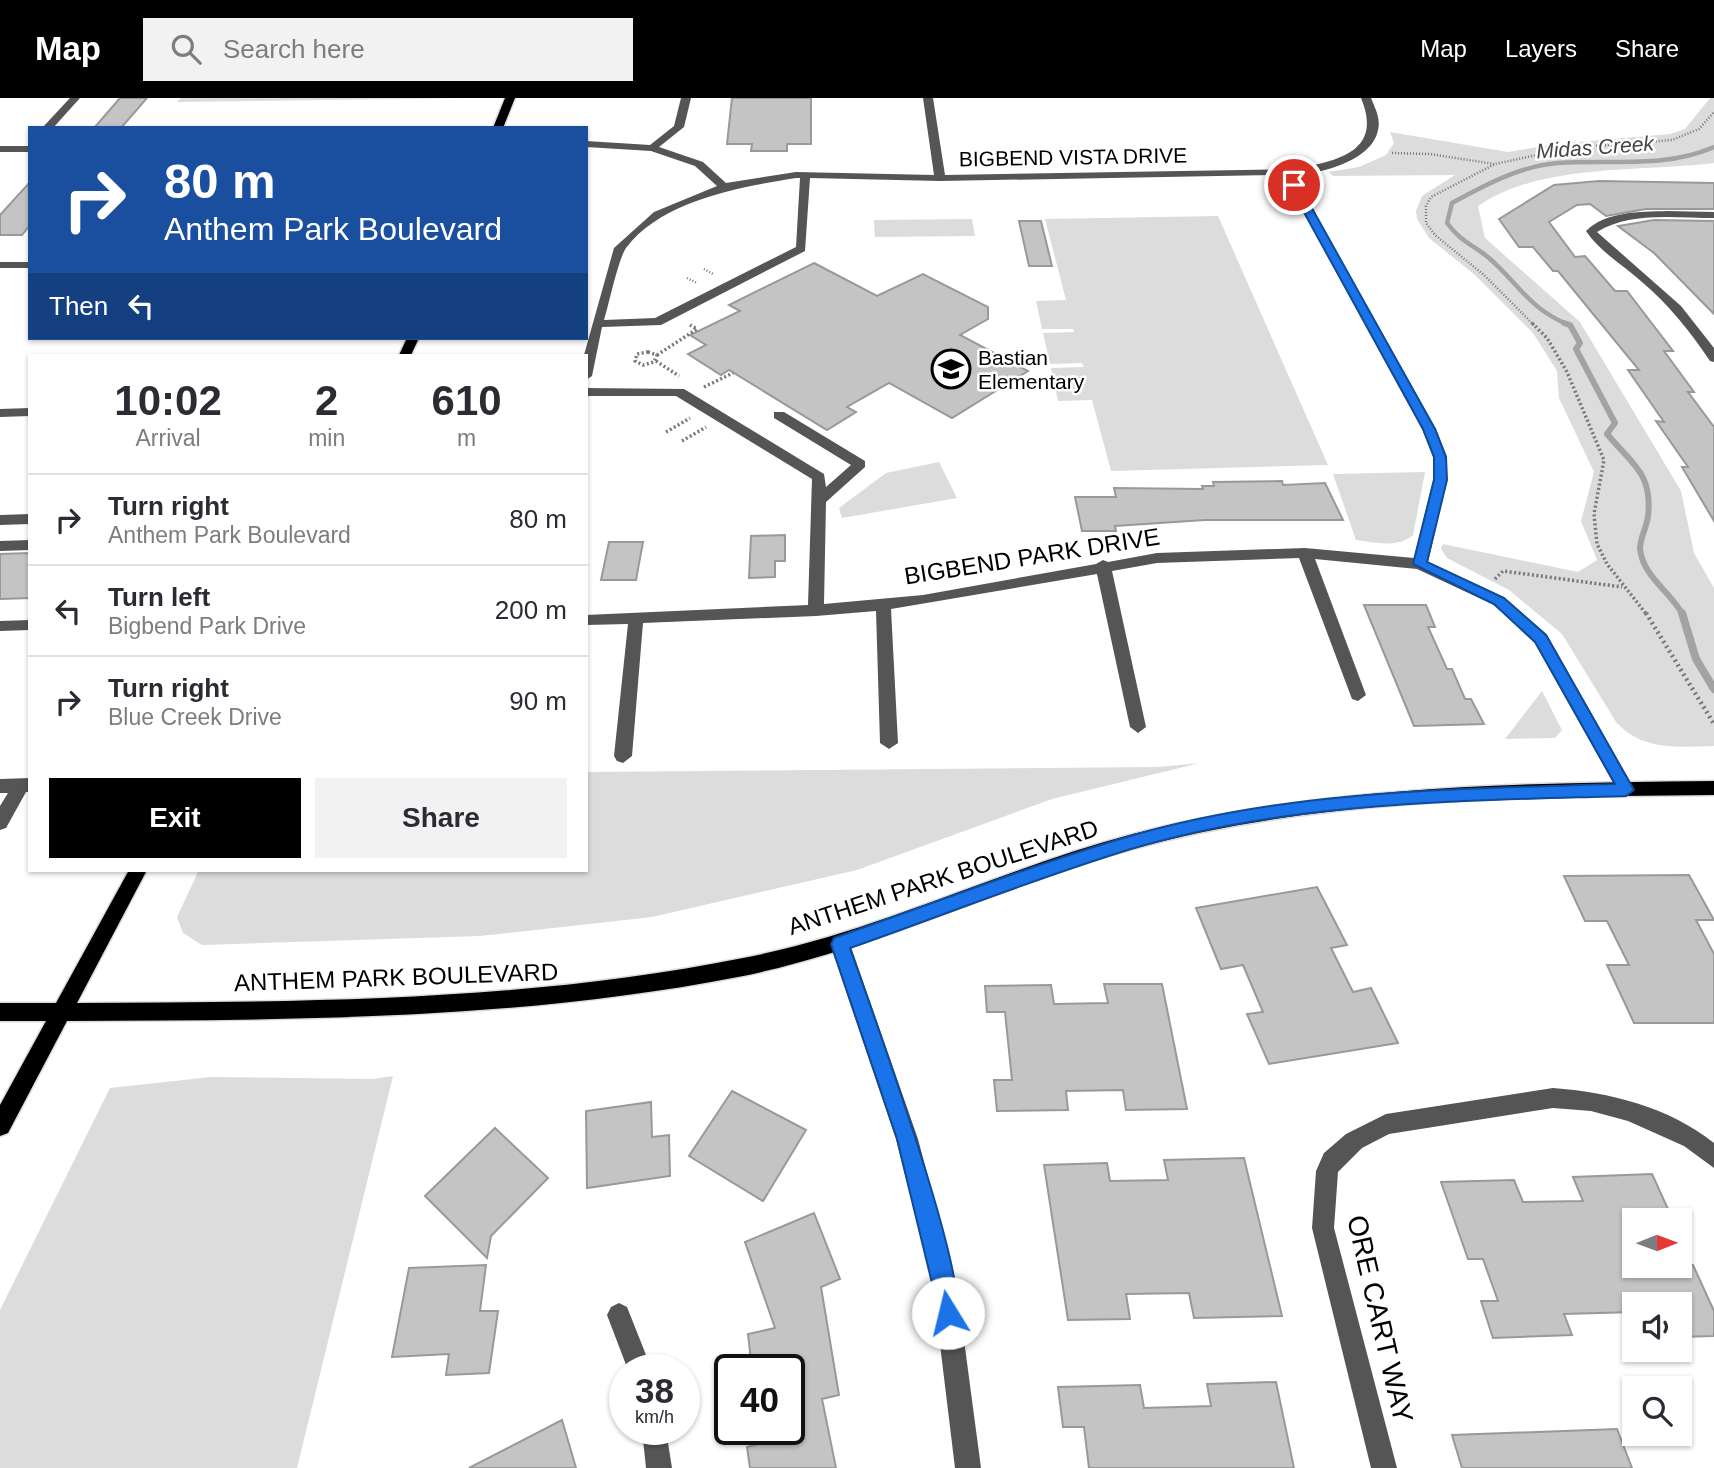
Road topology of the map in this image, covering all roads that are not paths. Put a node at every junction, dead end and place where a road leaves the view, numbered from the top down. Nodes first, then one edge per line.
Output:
1 (75, 98) edge
2 (510, 98) edge
3 (686, 98) edge
4 (928, 98) edge
5 (1366, 98) edge
6 (49, 126) edge
7 (499, 126) edge
8 (588, 144) edge
9 (28, 148) edge
10 (652, 148) junction
11 (0, 149) edge
12 (1282, 174) junction
13 (805, 175) junction
14 (940, 178) junction
15 (724, 187) junction
16 (1714, 215) edge
17 (0, 265) edge
18 (28, 265) edge
19 (597, 324) junction
20 (1710, 344) edge
21 (1714, 358) edge
22 (588, 367) edge
23 (588, 392) edge
24 (28, 412) edge
25 (0, 413) edge
26 (779, 415) dead end
27 (819, 500) junction
28 (28, 519) edge
29 (0, 520) edge
30 (28, 545) edge
31 (0, 546) edge
32 (1305, 553) junction
33 (1420, 564) junction
34 (1103, 565) junction
35 (883, 604) junction
36 (816, 611) junction
37 (636, 619) junction
38 (588, 620) edge
39 (28, 625) edge
40 (0, 626) edge
41 (1359, 695) dead end
42 (1138, 727) dead end
43 (889, 743) dead end
44 (622, 756) dead end
45 (25, 785) edge
46 (0, 786) edge
47 (1706, 788) edge
48 (1626, 790) junction
49 (0, 823) edge
50 (137, 872) edge
51 (840, 944) junction
52 (0, 1012) edge
53 (61, 1012) junction
54 (0, 1126) edge
55 (1714, 1157) edge
56 (619, 1315) dead end
57 (634, 1354) edge
58 (656, 1445) edge
59 (659, 1468) edge
60 (968, 1468) edge
61 (1384, 1468) edge

1 - 6 street
2 - 7 main road
3 - 10 street
4 - 14 street
5 - 12 street, BIGBEND VISTA DRIVE
8 - 10 street
9 - 11 street
10 - 15 street
12 - 14 street, BIGBEND VISTA DRIVE
12 - 33 street
13 - 14 street, BIGBEND VISTA DRIVE
13 - 15 street, BIGBEND VISTA DRIVE
13 - 19 street
15 - 19 street
16 - 20 street
17 - 18 street
19 - 22 street
20 - 21 street
23 - 27 street
24 - 25 street
26 - 27 street
27 - 36 street
28 - 29 street
30 - 31 street
32 - 33 street, BIGBEND PARK DRIVE
32 - 34 street, BIGBEND PARK DRIVE
32 - 41 street
33 - 48 street, BIGBEND PARK DRIVE
34 - 35 street, BIGBEND PARK DRIVE
34 - 42 street
35 - 36 street, BIGBEND PARK DRIVE
35 - 43 street
36 - 37 street, BIGBEND PARK DRIVE
37 - 38 street, BIGBEND PARK DRIVE
37 - 44 street
39 - 40 street
45 - 46 street
45 - 49 street
47 - 48 main road, ANTHEM PARK BOULEVARD
48 - 51 main road, ANTHEM PARK BOULEVARD
50 - 53 main road
51 - 53 main road, ANTHEM PARK BOULEVARD
51 - 60 street
52 - 53 main road, ANTHEM PARK BOULEVARD
53 - 54 main road
55 - 61 street, ORE CART WAY
56 - 57 street
58 - 59 street

